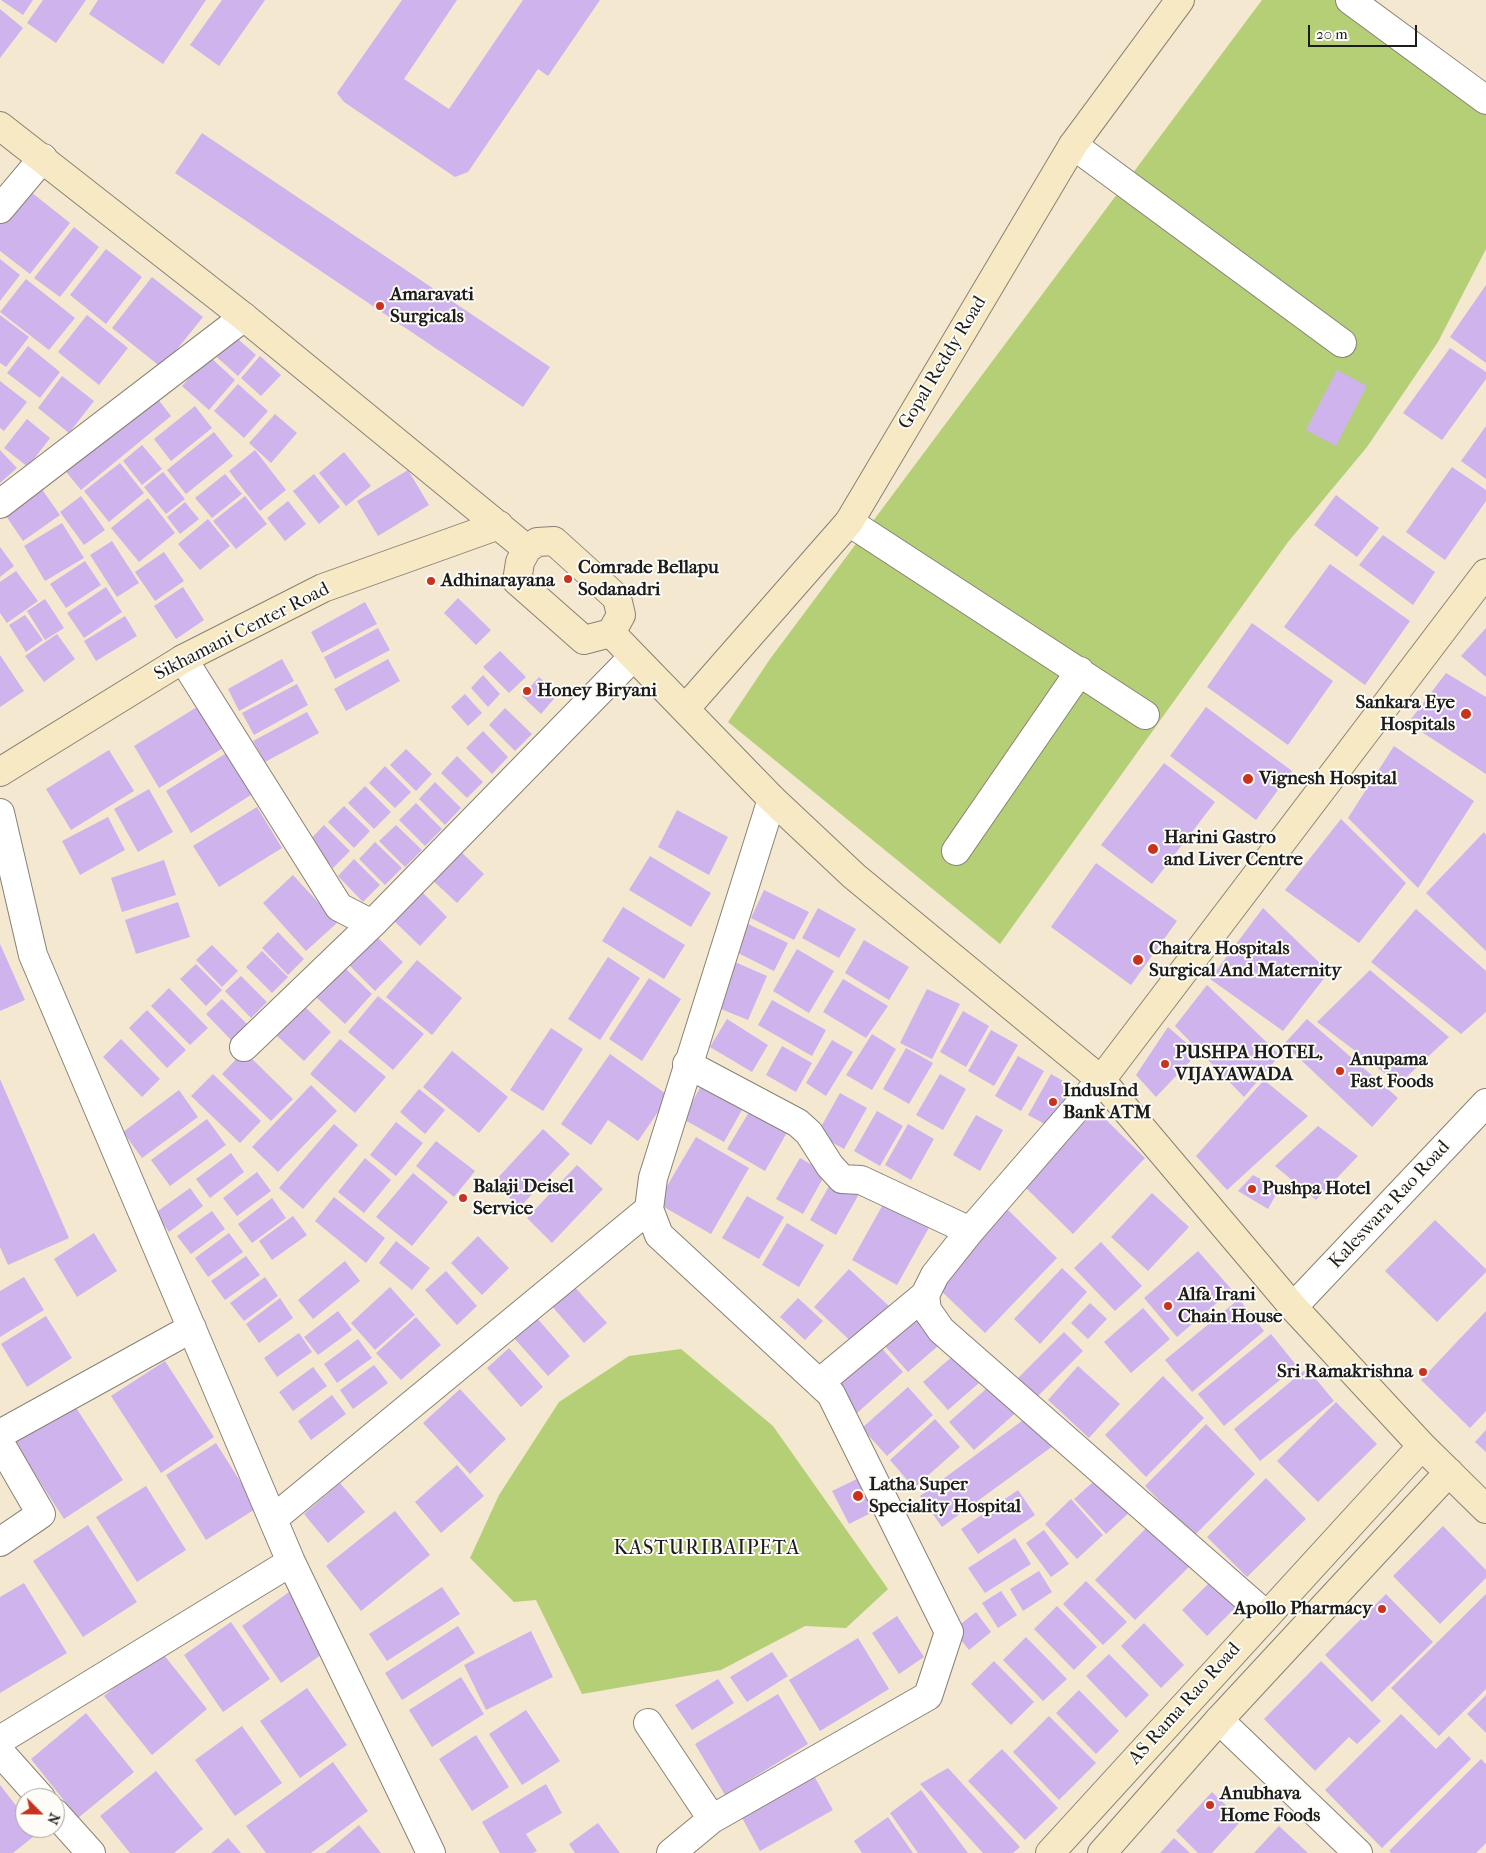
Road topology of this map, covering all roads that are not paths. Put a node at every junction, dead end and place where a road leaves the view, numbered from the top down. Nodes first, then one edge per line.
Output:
1 (1180, 0) edge
2 (1350, 0) edge
3 (1486, 100) edge
4 (0, 126) edge
5 (1073, 145) junction
6 (43, 158) junction
7 (0, 209) edge
8 (244, 317) junction
9 (1342, 343) dead end
10 (0, 504) edge
11 (849, 522) junction
12 (499, 525) junction
13 (527, 549) junction
14 (1486, 573) edge
15 (611, 633) junction
16 (633, 657) junction
17 (183, 659) junction
18 (1080, 671) junction
19 (685, 709) junction
20 (1145, 715) dead end
21 (0, 772) edge
22 (772, 799) junction
23 (0, 813) edge
24 (956, 851) dead end
25 (372, 924) junction
26 (244, 1046) dead end
27 (687, 1064) junction
28 (1101, 1080) junction
29 (1486, 1102) edge
30 (649, 1209) junction
31 (970, 1231) junction
32 (925, 1295) junction
33 (1293, 1307) junction
34 (192, 1328) junction
35 (819, 1383) junction
36 (0, 1434) edge
37 (0, 1443) edge
38 (1422, 1446) junction
39 (1449, 1472) junction
40 (1486, 1509) edge
41 (274, 1519) junction
42 (0, 1542) edge
43 (291, 1562) junction
44 (1266, 1615) junction
45 (1219, 1720) junction
46 (648, 1723) dead end
47 (0, 1740) edge
48 (0, 1752) edge
49 (32, 1788) edge
50 (712, 1820) junction
51 (65, 1824) edge
52 (91, 1853) edge
53 (431, 1853) edge
54 (671, 1853) edge
55 (1050, 1853) edge
56 (1102, 1853) edge
57 (1358, 1853) edge

1 - 5 street, Gopal Reddy Road
2 - 3 street
4 - 6 street
5 - 9 street
5 - 11 street, Gopal Reddy Road
6 - 7 street
6 - 8 street
8 - 10 street
8 - 12 street
11 - 18 street
11 - 19 street, Gopal Reddy Road
12 - 13 street
12 - 17 street, Sikhamani Center Road
13 - 15 street
13 - 15 street
14 - 28 street
15 - 16 street
16 - 19 street
16 - 25 street
17 - 21 street, Sikhamani Center Road
17 - 25 street
18 - 20 street
18 - 24 street
19 - 22 street
22 - 27 street
22 - 28 street
23 - 34 street
25 - 26 street
27 - 30 street
27 - 31 street
28 - 31 street
28 - 33 street
29 - 33 street, Kaleswara Rao Road
30 - 35 street
30 - 41 street
31 - 32 street
32 - 35 street
32 - 44 street
33 - 38 street
34 - 36 street
34 - 41 street
35 - 50 street
37 - 42 street
38 - 39 street
38 - 44 street, AS Rama Rao Road
39 - 40 street
39 - 45 street, AS Rama Rao Road
41 - 43 street
43 - 47 street
43 - 53 street
44 - 55 street, AS Rama Rao Road
45 - 56 street, AS Rama Rao Road
45 - 57 street
46 - 50 street
48 - 49 street
50 - 54 street
51 - 52 street

